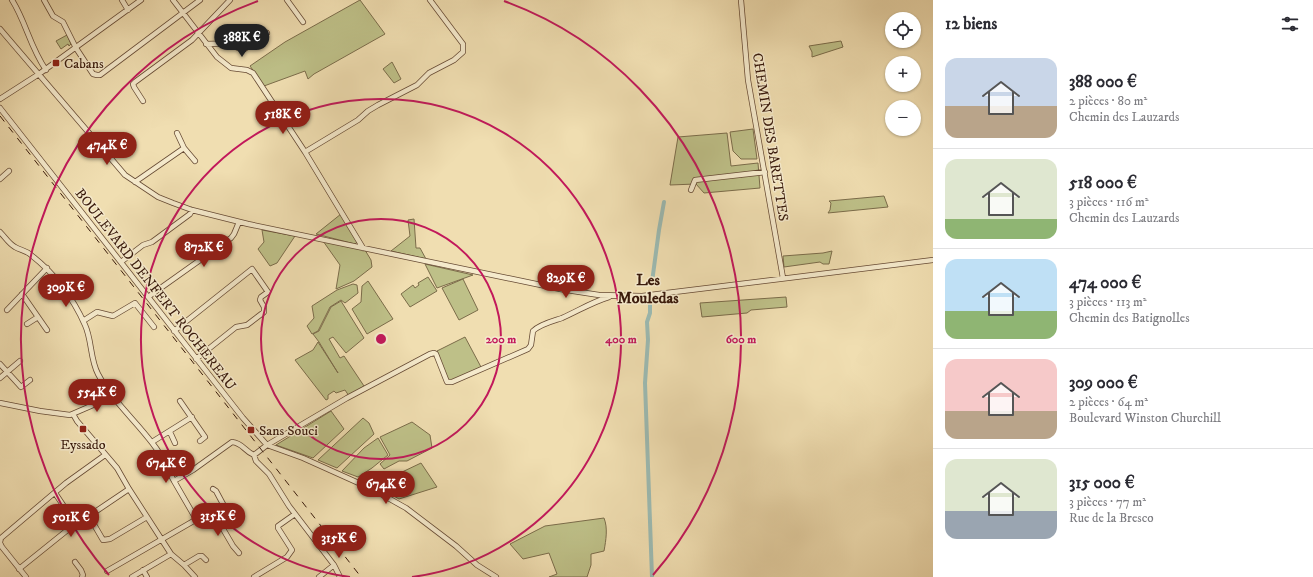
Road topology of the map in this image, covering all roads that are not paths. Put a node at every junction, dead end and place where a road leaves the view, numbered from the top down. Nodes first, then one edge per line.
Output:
1 (12, 0) edge
2 (44, 0) edge
3 (122, 0) edge
4 (141, 0) edge
5 (173, 0) edge
6 (200, 0) edge
7 (230, 0) edge
8 (287, 0) edge
9 (430, 0) edge
10 (741, 0) edge
11 (128, 10) junction
12 (183, 13) junction
13 (303, 22) dead end
14 (0, 29) edge
15 (267, 33) dead end
16 (198, 34) junction
17 (206, 44) junction
18 (76, 48) junction
19 (46, 70) junction
20 (39, 74) junction
21 (0, 99) edge
22 (143, 101) dead end
23 (0, 108) edge
24 (177, 132) dead end
25 (184, 148) junction
26 (305, 152) junction
27 (195, 161) dead end
28 (9, 171) dead end
29 (765, 172) junction
30 (0, 179) edge
31 (135, 182) junction
32 (691, 190) dead end
33 (192, 210) junction
34 (239, 222) junction
35 (0, 232) edge
36 (364, 248) junction
37 (933, 260) edge
38 (121, 262) junction
39 (47, 268) junction
40 (783, 278) junction
41 (22, 294) junction
42 (586, 294) junction
43 (612, 296) junction
44 (148, 297) junction
45 (588, 305) junction
46 (8, 310) dead end
47 (38, 317) junction
48 (83, 322) junction
49 (27, 324) dead end
50 (154, 327) dead end
51 (47, 330) dead end
52 (174, 330) junction
53 (196, 358) junction
54 (20, 361) dead end
55 (0, 364) edge
56 (7, 372) junction
57 (0, 378) edge
58 (30, 380) dead end
59 (114, 396) junction
60 (180, 401) dead end
61 (0, 403) edge
62 (73, 414) junction
63 (192, 417) junction
64 (170, 432) junction
65 (200, 441) dead end
66 (152, 442) junction
67 (175, 443) dead end
68 (267, 445) junction
69 (105, 454) junction
70 (254, 455) junction
71 (174, 481) junction
72 (129, 489) junction
73 (213, 489) dead end
74 (55, 493) junction
75 (212, 510) junction
76 (295, 514) junction
77 (146, 517) junction
78 (196, 519) junction
79 (162, 540) junction
80 (0, 542) edge
81 (239, 553) dead end
82 (171, 554) junction
83 (206, 560) dead end
84 (75, 562) dead end
85 (184, 565) junction
86 (334, 565) junction
87 (19, 568) junction
88 (143, 570) junction
89 (107, 571) dead end
90 (26, 577) edge
91 (82, 577) edge
92 (132, 577) edge
93 (147, 577) edge
94 (195, 577) edge
95 (254, 577) edge
96 (319, 577) edge
97 (340, 577) edge
98 (496, 577) edge

1 - 19 street
2 - 18 street
3 - 11 street
4 - 11 street
5 - 12 street
6 - 12 street
7 - 16 street
8 - 13 street
9 - 26 street
10 - 29 street, CHEMIN DES BARETTES
11 - 18 street
12 - 16 street
12 - 18 street
14 - 20 street
15 - 17 street
16 - 17 street
16 - 22 street
17 - 26 street
18 - 19 street
19 - 20 street
20 - 21 street
20 - 31 street
23 - 38 street, BOULEVARD DENFERT ROCHEREAU
24 - 25 street
25 - 27 street
25 - 31 street
26 - 36 street
28 - 30 street
29 - 32 street
29 - 40 street, CHEMIN DES BARETTES
31 - 33 street
33 - 34 street
33 - 38 street
34 - 36 street
34 - 44 street
35 - 39 street
36 - 42 street
37 - 40 street
38 - 44 street, BOULEVARD DENFERT ROCHEREAU
39 - 41 street
39 - 48 street
40 - 43 street
41 - 46 street
41 - 47 street
42 - 43 street
42 - 45 street
43 - 45 street
44 - 52 street, BOULEVARD DENFERT ROCHEREAU
45 - 68 street
47 - 49 street
47 - 51 street
48 - 50 street
48 - 59 street
52 - 53 street, BOULEVARD DENFERT ROCHEREAU
52 - 53 street
53 - 68 street, BOULEVARD DENFERT ROCHEREAU
54 - 56 street
55 - 56 street
56 - 57 street
56 - 58 street
59 - 62 street
59 - 66 street
60 - 63 street
61 - 62 street
62 - 69 street
63 - 64 street
63 - 65 street
64 - 66 street
64 - 67 street
66 - 71 street
68 - 70 street
68 - 98 street
69 - 72 street
69 - 74 street
70 - 71 street
70 - 76 street
71 - 78 street
72 - 77 street
72 - 77 street
73 - 75 street
74 - 80 street
74 - 87 street
75 - 78 street
75 - 81 street
76 - 86 street
76 - 95 street
77 - 79 street
78 - 79 street
79 - 82 street
79 - 89 street
80 - 87 street
82 - 85 street
82 - 88 street
83 - 85 street
84 - 91 street
85 - 94 street
86 - 96 street
86 - 97 street
87 - 90 street
88 - 92 street
88 - 93 street

